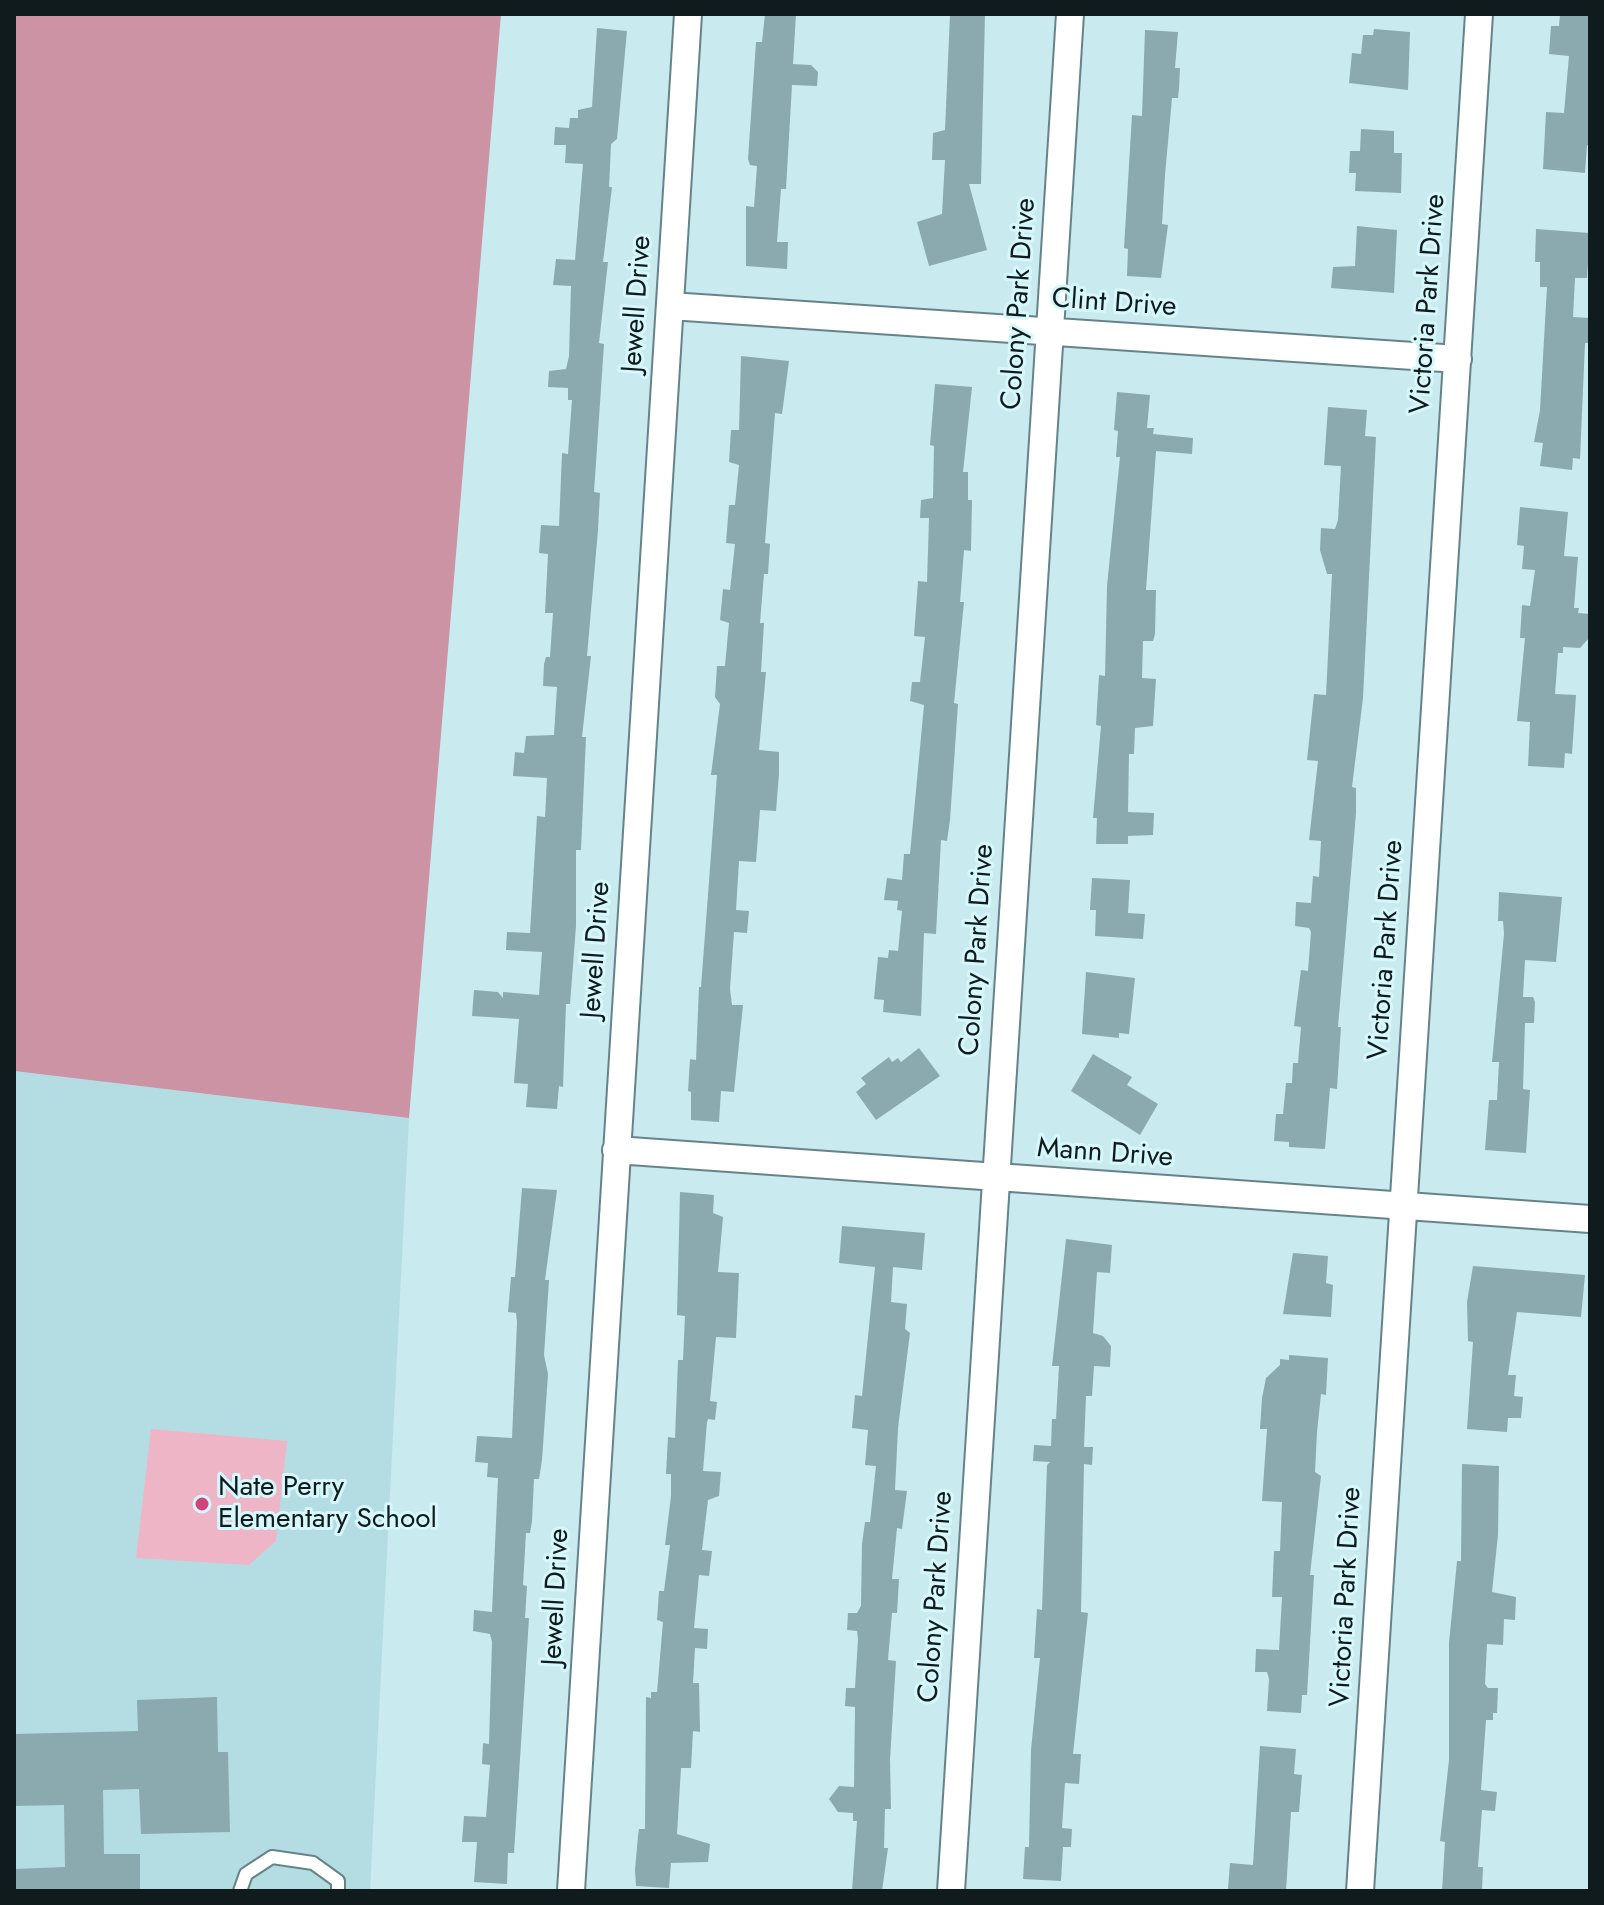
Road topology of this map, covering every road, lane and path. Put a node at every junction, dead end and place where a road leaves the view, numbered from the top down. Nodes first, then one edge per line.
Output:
1 (688, 14) edge
2 (1070, 14) edge
3 (1479, 14) edge
4 (670, 306) junction
5 (1050, 332) junction
6 (1458, 359) junction
7 (616, 1150) junction
8 (996, 1179) junction
9 (1403, 1207) junction
10 (1590, 1219) edge
11 (240, 1891) edge
12 (338, 1891) edge
13 (571, 1891) edge
14 (951, 1891) edge
15 (1360, 1891) edge

1 - 4 street, Jewell Drive
2 - 5 street, Colony Park Drive
3 - 6 street, Victoria Park Drive
4 - 5 street, Clint Drive
4 - 7 street, Jewell Drive
5 - 6 street, Clint Drive
5 - 8 street, Colony Park Drive
6 - 9 street, Victoria Park Drive
7 - 8 street, Mann Drive
7 - 13 street, Jewell Drive
8 - 9 street, Mann Drive
8 - 14 street, Colony Park Drive
9 - 10 street, Mann Drive
9 - 15 street, Victoria Park Drive
11 - 12 lane

